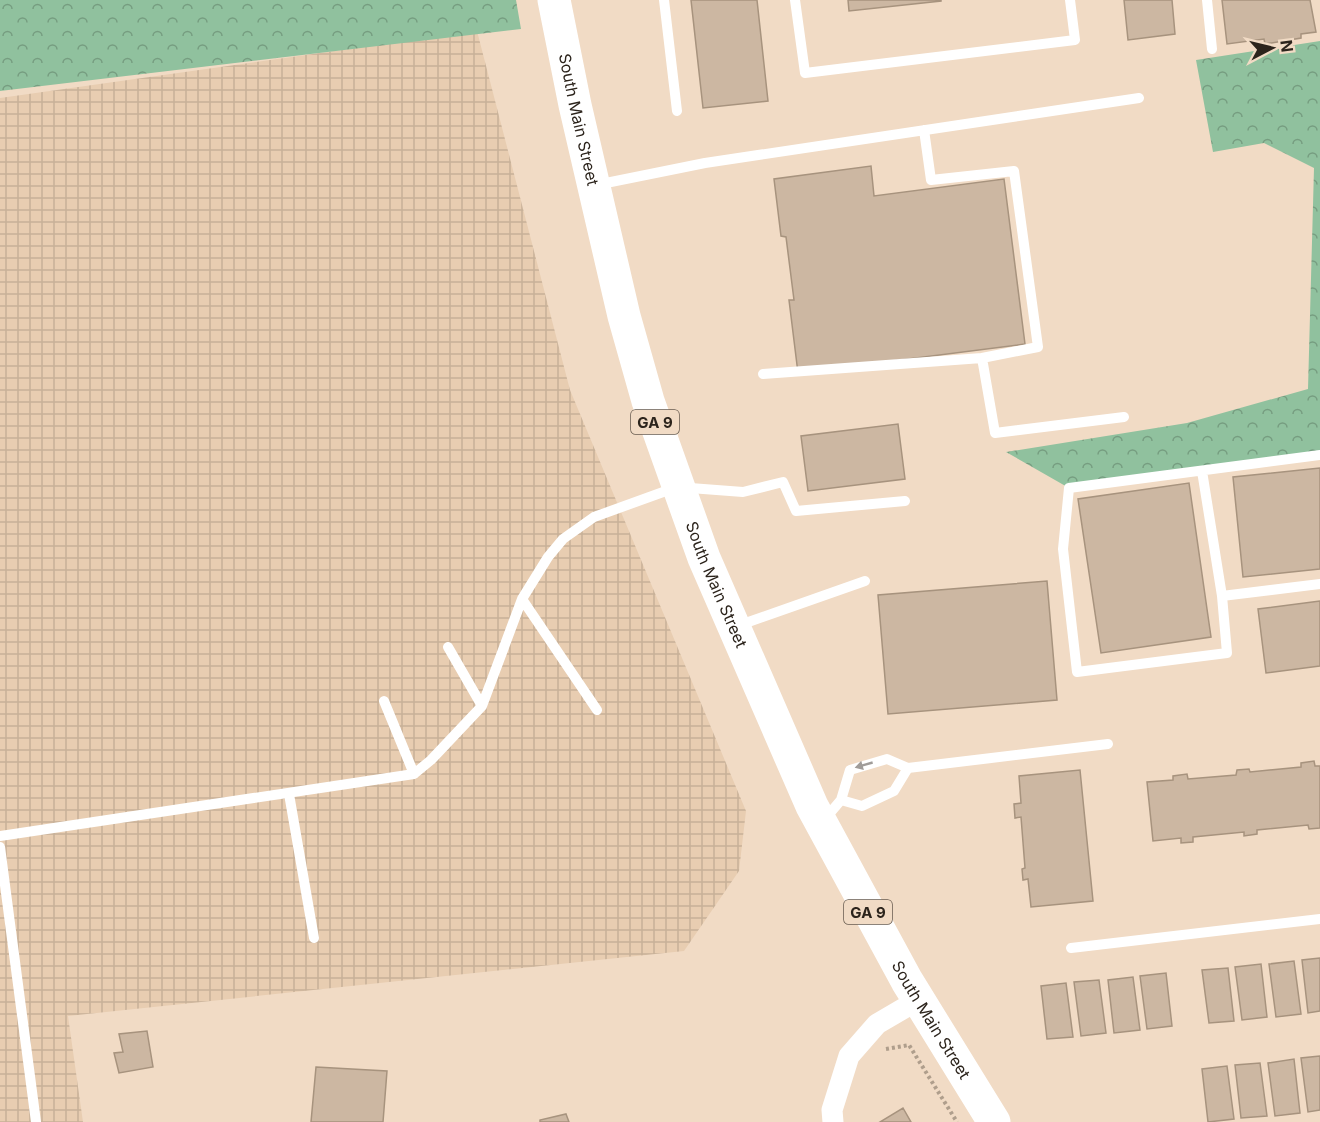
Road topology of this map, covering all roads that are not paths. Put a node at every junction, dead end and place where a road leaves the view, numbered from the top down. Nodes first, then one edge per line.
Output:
1 (554, 0) edge
2 (664, 0) edge
3 (795, 0) edge
4 (1070, 0) edge
5 (1207, 0) edge
6 (1212, 49) dead end
7 (1140, 98) dead end
8 (677, 111) dead end
9 (924, 130) junction
10 (593, 185) junction
11 (982, 358) junction
12 (763, 374) dead end
13 (1124, 417) dead end
14 (1320, 455) edge
15 (1202, 471) junction
16 (677, 487) junction
17 (904, 501) dead end
18 (865, 581) dead end
19 (1320, 584) edge
20 (1222, 596) junction
21 (522, 599) junction
22 (734, 627) junction
23 (448, 647) dead end
24 (384, 701) dead end
25 (482, 706) junction
26 (597, 710) dead end
27 (1108, 744) dead end
28 (908, 768) junction
29 (414, 774) junction
30 (289, 794) junction
31 (831, 811) junction
32 (0, 836) edge
33 (0, 847) edge
34 (1320, 919) edge
35 (314, 938) dead end
36 (1071, 948) dead end
37 (918, 1000) junction
38 (36, 1122) edge
39 (832, 1122) edge
40 (994, 1122) edge

1 - 10 highway, South Main Street / GA 9
2 - 8 lane
3 - 4 lane
5 - 6 lane
7 - 9 lane
9 - 10 lane
9 - 11 lane
10 - 16 highway, South Main Street / GA 9
11 - 12 lane
11 - 13 lane
14 - 15 lane
15 - 20 lane
15 - 20 lane
16 - 17 lane
16 - 21 lane
16 - 22 highway, South Main Street / GA 9
18 - 22 lane
19 - 20 lane
21 - 25 lane
21 - 26 lane
22 - 31 highway, South Main Street / GA 9
23 - 25 lane
24 - 29 lane
25 - 29 lane
27 - 28 lane
28 - 31 lane
28 -> 31 lane
29 - 30 lane
30 - 32 lane
30 - 35 lane
31 - 37 highway, South Main Street / GA 9
33 - 38 lane
34 - 36 lane
37 - 39 street
37 - 40 highway, South Main Street / GA 9

